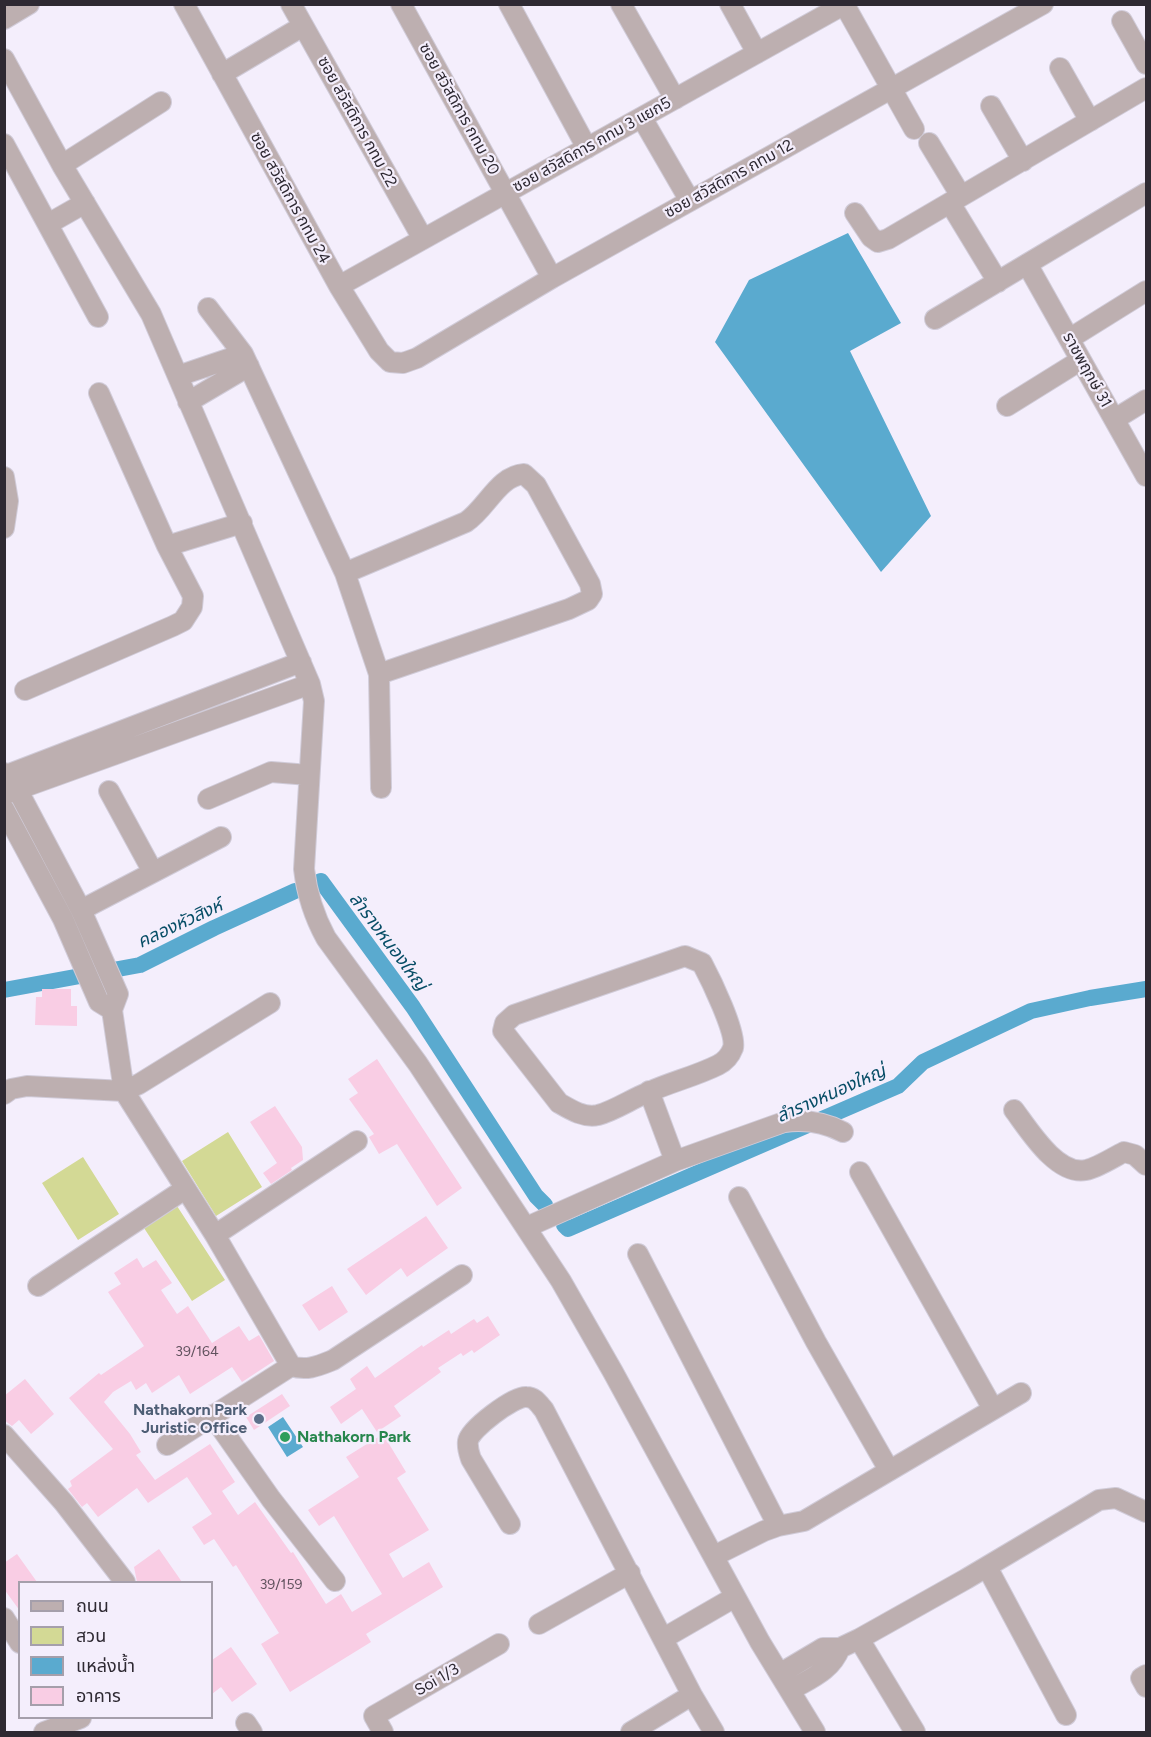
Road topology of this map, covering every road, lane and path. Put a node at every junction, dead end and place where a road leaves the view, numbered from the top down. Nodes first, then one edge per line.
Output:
1 (29, 4) edge
2 (184, 4) edge
3 (291, 4) edge
4 (401, 4) edge
5 (509, 4) edge
6 (621, 4) edge
7 (730, 4) edge
8 (1043, 4) edge
9 (844, 5) edge
10 (4, 19) edge
11 (1122, 21) dead end
12 (303, 26) junction
13 (758, 53) junction
14 (4, 59) edge
15 (1146, 64) edge
16 (1060, 68) dead end
17 (222, 74) junction
18 (1146, 88) edge
19 (892, 89) junction
20 (675, 99) junction
21 (161, 102) dead end
22 (991, 106) dead end
23 (642, 118) junction
24 (1090, 121) junction
25 (914, 129) dead end
26 (929, 143) dead end
27 (4, 144) edge
28 (587, 148) junction
29 (1023, 160) junction
30 (62, 165) junction
31 (1146, 193) edge
32 (506, 194) junction
33 (955, 200) junction
34 (690, 201) junction
35 (85, 203) junction
36 (855, 213) dead end
37 (48, 224) junction
38 (423, 239) junction
39 (1027, 264) junction
40 (552, 278) junction
41 (998, 282) junction
42 (339, 286) junction
43 (1146, 291) edge
44 (208, 308) dead end
45 (98, 317) dead end
46 (934, 319) dead end
47 (1069, 339) junction
48 (417, 358) joint
49 (246, 360) junction
50 (1081, 360) junction
51 (178, 376) junction
52 (99, 393) dead end
53 (1146, 400) edge
54 (188, 402) junction
55 (1007, 406) dead end
56 (1115, 419) junction
57 (1146, 476) edge
58 (4, 477) edge
59 (242, 523) junction
60 (4, 528) edge
61 (167, 546) junction
62 (345, 573) junction
63 (301, 662) junction
64 (379, 674) junction
65 (310, 684) junction
66 (25, 690) dead end
67 (309, 775) junction
68 (7, 782) edge
69 (381, 788) dead end
70 (110, 791) dead end
71 (208, 799) dead end
72 (4, 809) edge
73 (221, 837) dead end
74 (153, 872) junction
75 (81, 910) junction
76 (270, 1003) dead end
77 (112, 1010) junction
78 (124, 1091) junction
79 (649, 1092) junction
80 (4, 1094) edge
81 (1014, 1110) dead end
82 (837, 1129) dead end
83 (357, 1141) dead end
84 (675, 1161) junction
85 (1146, 1165) edge
86 (860, 1172) dead end
87 (186, 1189) junction
88 (739, 1197) dead end
89 (526, 1227) junction
90 (215, 1236) junction
91 (638, 1254) dead end
92 (462, 1275) dead end
93 (38, 1286) dead end
94 (291, 1366) junction
95 (1021, 1393) dead end
96 (993, 1409) junction
97 (212, 1415) junction
98 (4, 1435) edge
99 (167, 1445) dead end
100 (889, 1470) junction
101 (1146, 1512) edge
102 (510, 1524) dead end
103 (778, 1526) junction
104 (714, 1556) junction
105 (987, 1567) junction
106 (630, 1573) junction
107 (124, 1581) edge
108 (335, 1581) dead end
109 (735, 1598) junction
110 (4, 1618) edge
111 (539, 1624) dead end
112 (664, 1638) junction
113 (859, 1639) junction
114 (18, 1640) edge
115 (499, 1644) dead end
116 (1146, 1675) edge
117 (786, 1682) junction
118 (1146, 1687) edge
119 (692, 1695) junction
120 (1066, 1715) dead end
121 (77, 1719) edge
122 (378, 1724) edge
123 (52, 1726) edge
124 (631, 1732) edge
125 (714, 1732) edge
126 (815, 1732) edge
127 (915, 1732) edge

1 - 10 street
2 - 17 street, ซอย สวัสดิการ กทม 24
3 - 12 street, ซอย สวัสดิการ กทม 22
4 - 32 street, ซอย สวัสดิการ กทม 20
5 - 28 street
6 - 20 street
7 - 13 street
8 - 19 street, ซอย สวัสดิการ กทม 12
9 - 13 street, ซอย สวัสดิการ กทม 3 แยก5
9 - 19 street
11 - 15 street
12 - 17 street
12 - 38 street, ซอย สวัสดิการ กทม 22
13 - 20 street, ซอย สวัสดิการ กทม 3 แยก5
14 - 30 street
16 - 24 street
17 - 42 street, ซอย สวัสดิการ กทม 24
18 - 24 street
19 - 25 street
19 - 34 street, ซอย สวัสดิการ กทม 12
20 - 23 street, ซอย สวัสดิการ กทม 3 แยก5
21 - 30 street
22 - 29 street
23 - 28 street, ซอย สวัสดิการ กทม 3 แยก5
23 - 34 street
24 - 29 street
26 - 33 street
27 - 37 street
28 - 32 street, ซอย สวัสดิการ กทม 3 แยก5
29 - 33 street
30 - 35 street
31 - 39 street
32 - 38 street, ซอย สวัสดิการ กทม 3 แยก5
32 - 40 street, ซอย สวัสดิการ กทม 20
33 - 36 street
33 - 41 street
34 - 40 street, ซอย สวัสดิการ กทม 12
35 - 37 street
35 - 51 street
37 - 45 street
38 - 42 street, ซอย สวัสดิการ กทม 3 แยก5
39 - 41 street
39 - 47 street, ราชพฤกษ์ 31
40 - 48 street, ซอย สวัสดิการ กทม 12
41 - 46 street
42 - 48 street, ซอย สวัสดิการ กทม 24
43 - 47 street
44 - 49 street
47 - 50 street, ราชพฤกษ์ 31
49 - 51 street
49 - 54 street
49 - 62 street
50 - 55 street
50 - 56 street, ราชพฤกษ์ 31
51 - 54 street
52 - 61 street
53 - 56 street
54 - 59 street
56 - 57 street, ราชพฤกษ์ 31
58 - 60 street
59 - 61 street
59 - 63 street
61 - 66 street
62 - 64 street
62 - 64 street
63 - 65 street
63 - 68 street
64 - 69 street
65 - 67 street
65 - 68 street
67 - 71 street
67 - 89 street
68 - 75 street
70 - 74 street
72 - 77 street
73 - 74 street
74 - 75 street
75 - 77 street
76 - 78 street
77 - 78 street
78 - 80 street
78 - 87 street
79 - 79 street
79 - 84 street
81 - 85 street
82 - 84 street
83 - 90 street
84 - 89 street
86 - 96 street
87 - 90 street
87 - 93 street
88 - 100 street
89 - 104 street
90 - 94 street
91 - 103 street
92 - 94 street
94 - 97 street
95 - 96 street
96 - 100 street
97 - 99 street
97 - 108 street
98 - 107 street
100 - 103 street
101 - 105 street
102 - 106 street
103 - 104 street
104 - 109 street
105 - 113 street
105 - 120 street
106 - 111 street
106 - 112 street
109 - 112 street
109 - 117 street
110 - 114 street
112 - 119 street
113 - 117 street
113 - 127 street
115 - 122 street, Soi 1/3
116 - 118 street
117 - 126 street
119 - 124 street
119 - 125 street
121 - 123 street

